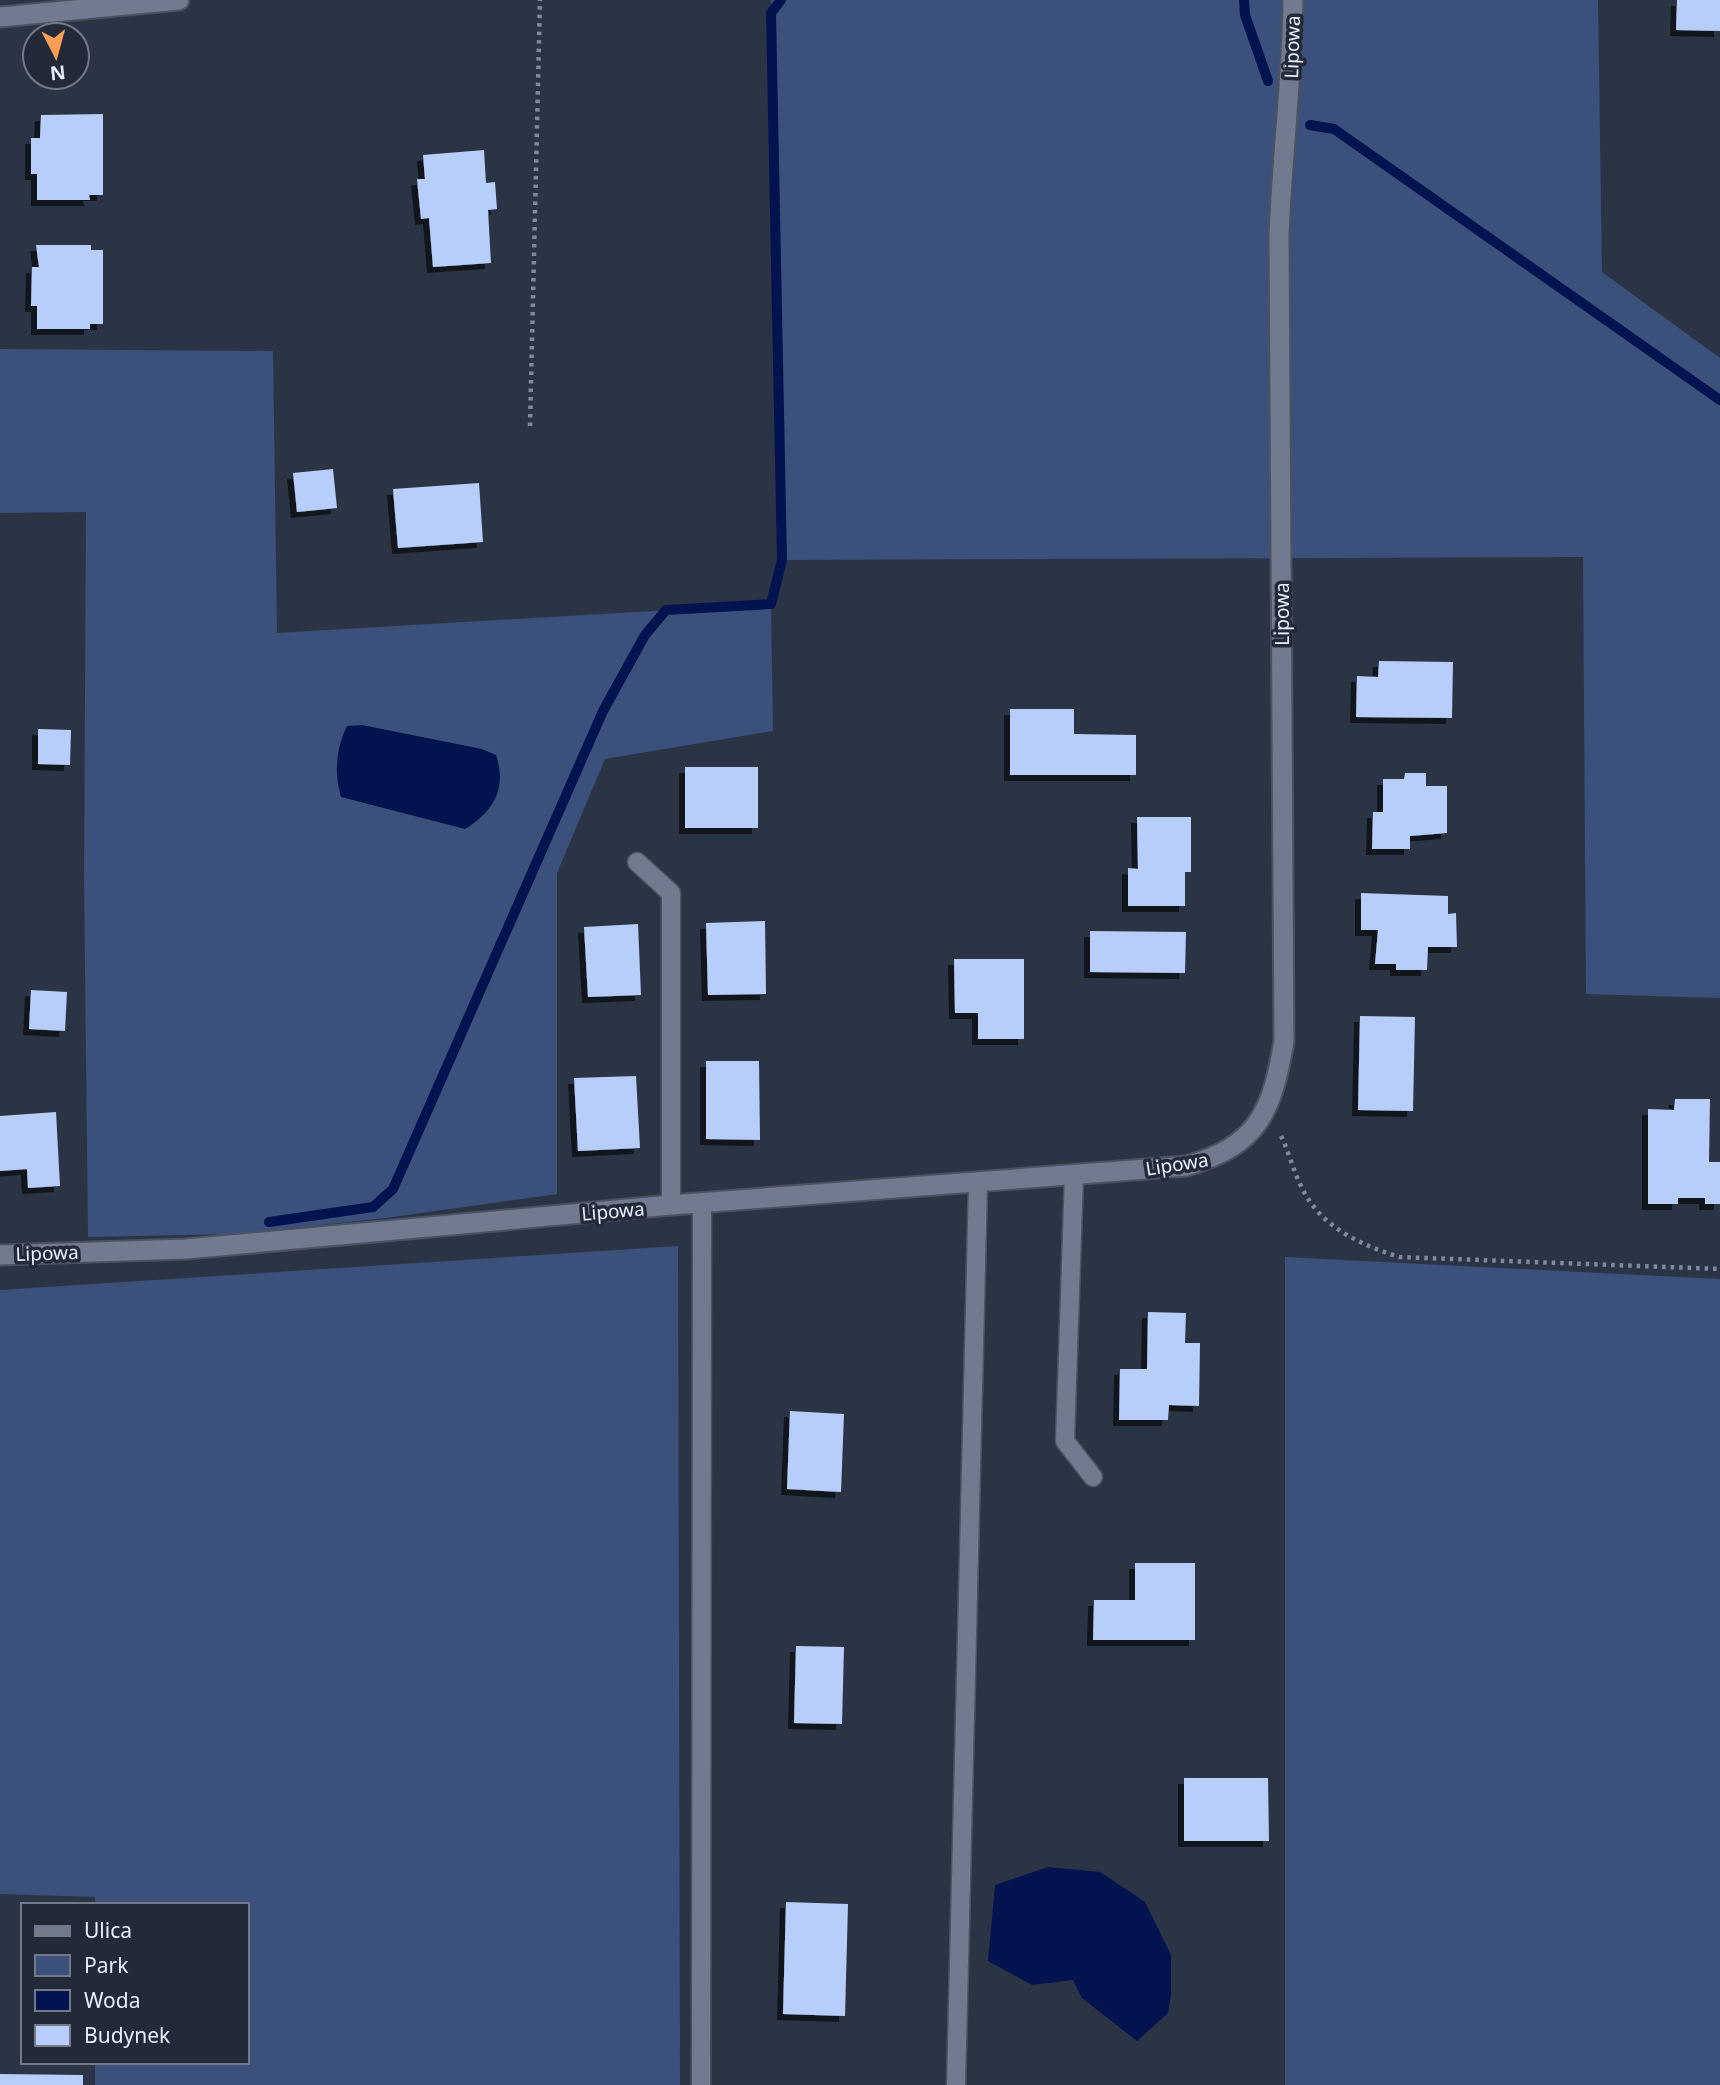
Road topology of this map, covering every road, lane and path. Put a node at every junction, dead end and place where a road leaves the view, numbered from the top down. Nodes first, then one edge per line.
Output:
1 (179, 0) edge
2 (540, 0) edge
3 (1293, 0) edge
4 (0, 17) edge
5 (530, 426) dead end
6 (637, 862) dead end
7 (1265, 1112) junction
8 (1073, 1175) junction
9 (978, 1183) junction
10 (671, 1205) junction
11 (702, 1205) junction
12 (0, 1255) edge
13 (1720, 1269) edge
14 (1093, 1478) dead end
15 (701, 2085) edge
16 (956, 2085) edge

1 - 4 street
2 - 5 path
3 - 7 street, Lipowa
6 - 10 lane
7 - 8 street, Lipowa
7 - 13 path
8 - 9 street, Lipowa
8 - 14 lane
9 - 11 street, Lipowa
9 - 16 lane
10 - 11 street, Lipowa
10 - 12 street, Lipowa
11 - 15 lane

